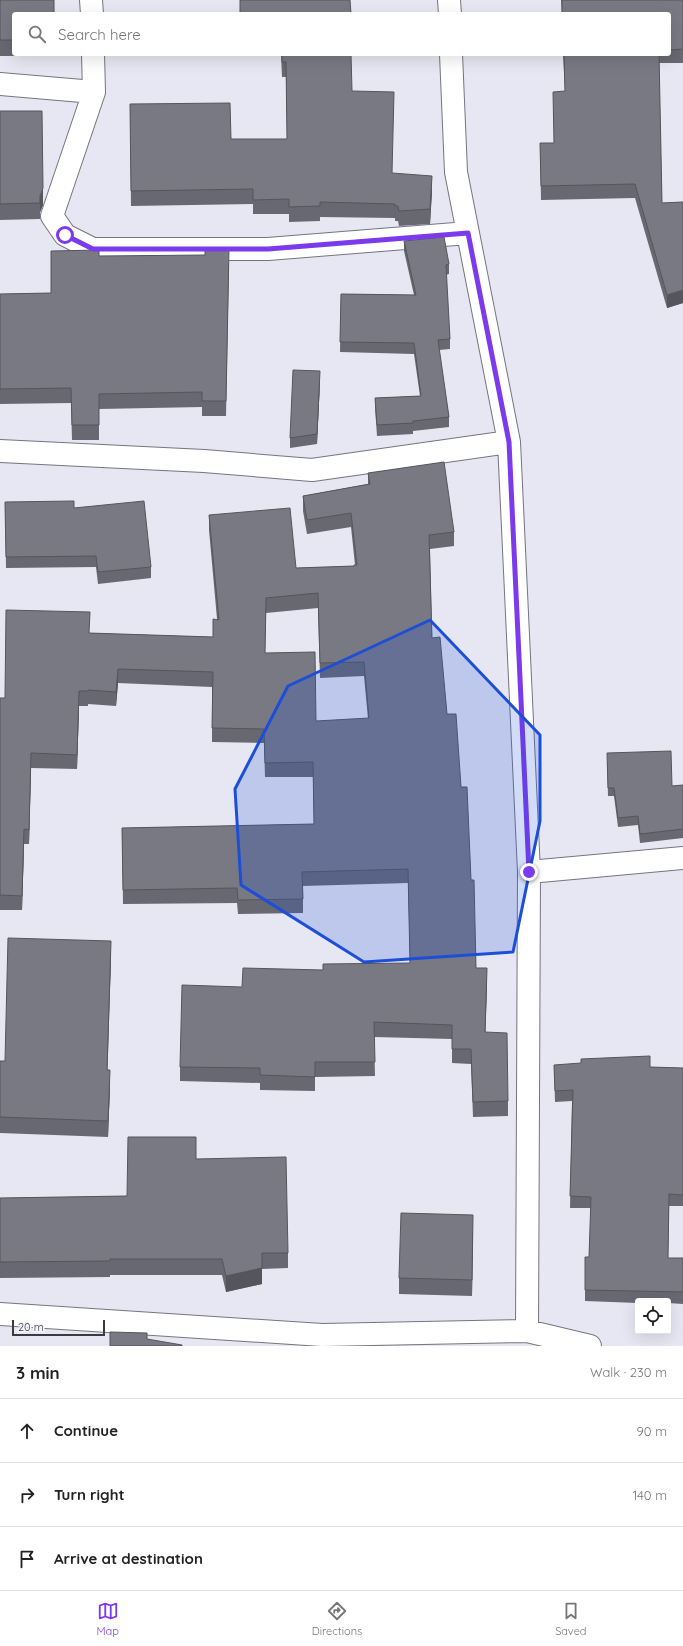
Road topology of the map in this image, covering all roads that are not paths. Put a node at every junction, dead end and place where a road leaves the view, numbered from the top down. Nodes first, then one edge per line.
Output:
1 (91, 0) edge
2 (449, 0) edge
3 (92, 12) edge
4 (450, 12) edge
5 (93, 56) edge
6 (451, 56) edge
7 (0, 84) edge
8 (94, 92) junction
9 (468, 233) junction
10 (509, 442) junction
11 (0, 451) edge
12 (683, 858) edge
13 (529, 872) junction
14 (0, 1314) edge
15 (527, 1331) junction
16 (590, 1346) edge

1 - 3 street
2 - 4 street
5 - 8 street
6 - 9 street
7 - 8 street
8 - 9 street
9 - 10 street
10 - 11 street
10 - 13 street
12 - 13 street
13 - 15 street
14 - 15 street
15 - 16 street

